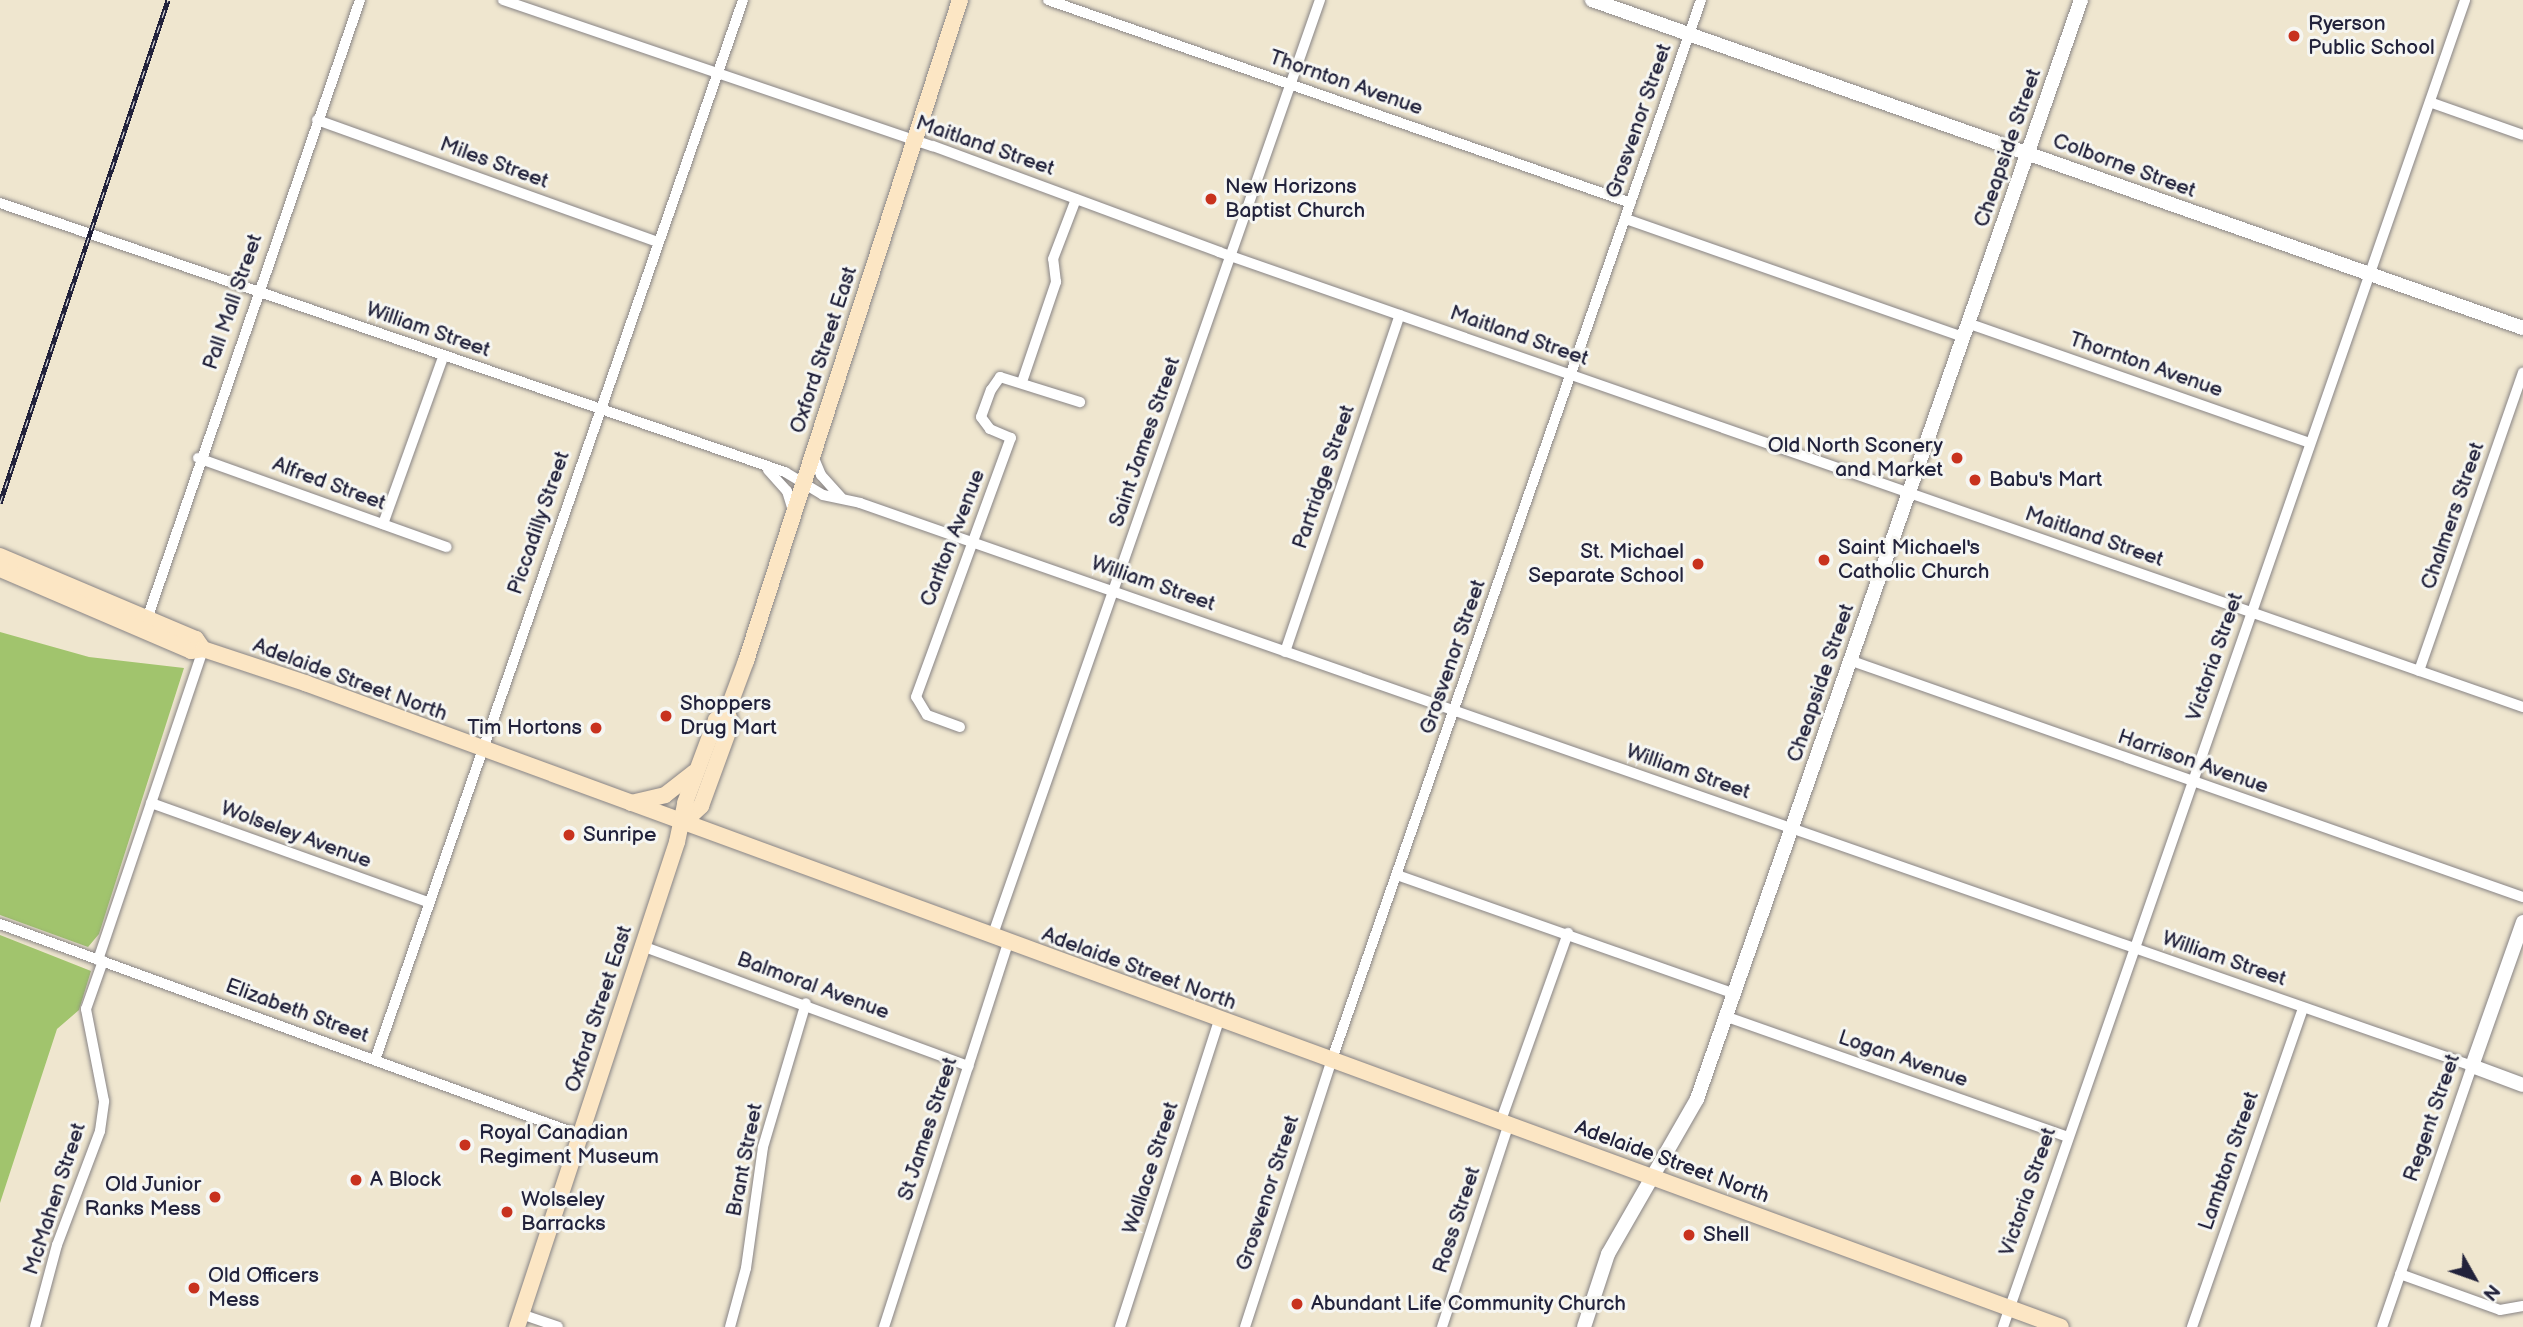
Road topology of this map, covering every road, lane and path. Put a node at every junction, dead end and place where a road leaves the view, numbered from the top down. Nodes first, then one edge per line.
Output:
1 (360, 0) edge
2 (503, 0) edge
3 (743, 0) edge
4 (960, 0) edge
5 (1048, 0) edge
6 (1320, 0) edge
7 (1592, 0) edge
8 (1701, 0) edge
9 (2081, 0) edge
10 (2465, 0) edge
11 (532, 5) edge
12 (1689, 35) junction
13 (717, 73) junction
14 (1291, 84) junction
15 (2431, 103) junction
16 (317, 120) junction
17 (2523, 135) edge
18 (914, 141) junction
19 (2029, 153) junction
20 (1076, 199) junction
21 (0, 203) edge
22 (1631, 203) junction
23 (1626, 219) junction
24 (658, 242) junction
25 (1231, 256) junction
26 (2368, 275) junction
27 (256, 292) junction
28 (1401, 315) junction
29 (2523, 328) edge
30 (1967, 331) junction
31 (443, 357) junction
32 (2523, 373) edge
33 (1572, 374) junction
34 (1021, 382) junction
35 (1080, 402) dead end
36 (598, 411) junction
37 (2309, 443) junction
38 (813, 453) junction
39 (198, 458) junction
40 (768, 470) junction
41 (803, 483) junction
42 (1911, 493) junction
43 (841, 497) junction
44 (793, 511) junction
45 (383, 524) junction
46 (972, 543) junction
47 (447, 547) dead end
48 (0, 556) edge
49 (0, 569) edge
50 (1113, 593) junction
51 (2250, 612) junction
52 (146, 620) junction
53 (204, 649) junction
54 (1284, 652) junction
55 (1852, 662) junction
56 (2419, 671) junction
57 (2523, 707) edge
58 (727, 712) junction
59 (1454, 712) junction
60 (960, 727) dead end
61 (483, 750) junction
62 (698, 768) junction
63 (2192, 783) junction
64 (151, 803) junction
65 (628, 803) junction
66 (683, 823) junction
67 (1792, 831) junction
68 (1397, 875) junction
69 (2523, 897) edge
70 (428, 902) junction
71 (2523, 922) edge
72 (0, 924) edge
73 (1567, 933) junction
74 (992, 937) junction
75 (1008, 943) junction
76 (642, 946) junction
77 (2133, 950) junction
78 (101, 961) junction
79 (1734, 994) junction
80 (806, 1003) junction
81 (2303, 1008) junction
82 (1727, 1017) junction
83 (1219, 1021) junction
84 (376, 1060) junction
85 (1331, 1062) junction
86 (969, 1066) junction
87 (2472, 1066) junction
88 (2523, 1085) edge
89 (1504, 1125) junction
90 (580, 1135) junction
91 (2067, 1137) junction
92 (1654, 1177) junction
93 (2400, 1274) junction
94 (2523, 1306) edge
95 (2009, 1310) junction
96 (519, 1321) edge
97 (35, 1327) edge
98 (558, 1327) edge
99 (730, 1327) edge
100 (884, 1327) edge
101 (1120, 1327) edge
102 (1245, 1327) edge
103 (1442, 1327) edge
104 (1584, 1327) edge
105 (2003, 1327) edge
106 (2060, 1327) edge
107 (2192, 1327) edge
108 (2382, 1327) edge

1 - 16 street, Pall Mall Street
2 - 11 street, Maitland Street
3 - 13 street, Piccadilly Street
4 - 18 main road, Oxford Street East
5 - 14 street, Thornton Avenue
6 - 14 street, Saint James Street
7 - 12 street, Colborne Street
8 - 12 street, Grosvenor Street
9 - 19 street, Cheapside Street
10 - 15 street, Victoria Street
11 - 13 street, Maitland Street
12 - 19 street, Colborne Street
12 - 22 street, Grosvenor Street
13 - 18 street, Maitland Street
13 - 24 street, Piccadilly Street
14 - 22 street, Thornton Avenue
14 - 25 street, Saint James Street
15 - 17 street
15 - 26 street, Victoria Street
16 - 24 street, Miles Street
16 - 27 street, Pall Mall Street
18 - 20 street, Maitland Street
18 - 38 main road, Oxford Street East
19 - 26 street, Colborne Street
19 - 30 street, Cheapside Street
20 - 25 street, Maitland Street
20 - 34 street
21 - 27 street, William Street
22 - 23 street, Grosvenor Street
23 - 30 street, Thornton Avenue
23 - 33 street, Grosvenor Street
24 - 36 street, Piccadilly Street
25 - 28 street, Maitland Street
25 - 50 street, Saint James Street
26 - 29 street, Colborne Street
26 - 37 street, Victoria Street
27 - 31 street, William Street
27 - 39 street, Pall Mall Street
28 - 33 street, Maitland Street
28 - 54 street, Partridge Street
30 - 37 street, Thornton Avenue
30 - 42 street, Cheapside Street
31 - 36 street, William Street
31 - 45 street
32 - 56 street, Chalmers Street
33 - 42 street, Maitland Street
33 - 59 street, Grosvenor Street
34 - 35 street
34 - 46 street, Carlton Avenue
36 - 40 street, William Street
36 - 61 street, Piccadilly Street
37 - 51 street, Victoria Street
38 - 41 main road, Oxford Street East
38 - 43 street
39 - 45 street, Alfred Street
39 - 52 street, Pall Mall Street
40 - 41 street, William Street
40 - 44 street
41 - 43 street, William Street
41 - 44 main road, Oxford Street East
42 - 51 street, Maitland Street
42 - 55 street, Cheapside Street
43 - 46 street, William Street
44 - 58 main road, Oxford Street East
45 - 47 street, Alfred Street
46 - 50 street, William Street
46 - 60 street, Carlton Avenue
48 - 52 main road, Adelaide Street North
49 - 53 main road, Adelaide Street North
50 - 54 street, William Street
50 - 74 street, Saint James Street
51 - 56 street, Maitland Street
51 - 63 street, Victoria Street
52 - 53 main road, Adelaide Street North
53 - 61 main road, Adelaide Street North
53 - 64 street, McMahen Street
54 - 59 street, William Street
55 - 63 street, Harrison Avenue
55 - 67 street, Cheapside Street
56 - 57 street, Maitland Street
58 - 62 main road, Oxford Street East
58 - 66 main road, Oxford Street East
59 - 67 street, William Street
59 - 68 street, Grosvenor Street
61 - 65 main road, Adelaide Street North
61 - 70 street, Piccadilly Street
62 - 65 main road
62 - 66 main road, Oxford Street East
63 - 69 street, Harrison Avenue
63 - 77 street, Victoria Street
64 - 70 street, Wolseley Avenue
64 - 78 street, McMahen Street
65 - 66 main road, Adelaide Street North
66 - 74 main road, Adelaide Street North
66 - 76 main road, Oxford Street East
67 - 77 street, William Street
67 - 79 street, Cheapside Street
68 - 73 street
68 - 85 street, Grosvenor Street
70 - 84 street, Piccadilly Street
71 - 87 street, Regent Street
72 - 78 street, Elizabeth Street
73 - 79 street
73 - 89 street, Ross Street
74 - 75 main road, Adelaide Street North
75 - 83 main road, Adelaide Street North
75 - 86 street, St James Street
76 - 80 street, Balmoral Avenue
76 - 90 main road, Oxford Street East
77 - 81 street, William Street
77 - 91 street, Victoria Street
78 - 84 street, Elizabeth Street
78 - 97 street, McMahen Street
79 - 82 street, Cheapside Street
80 - 86 street, Balmoral Avenue
80 - 99 street, Brant Street
81 - 87 street, William Street
81 - 107 street, Lambton Street
82 - 91 street, Logan Avenue
82 - 92 street, Cheapside Street
83 - 85 main road, Adelaide Street North
83 - 101 street, Wallace Street
84 - 90 street, Elizabeth Street
85 - 89 main road, Adelaide Street North
85 - 102 street, Grosvenor Street
86 - 100 street, St James Street
87 - 88 street, William Street
87 - 93 street, Regent Street
89 - 92 main road, Adelaide Street North
89 - 103 street, Ross Street
90 - 96 main road, Oxford Street East
91 - 95 street, Victoria Street
92 - 95 main road, Adelaide Street North
92 - 104 street, Cheapside Street
93 - 94 street
93 - 108 street, Regent Street
95 - 105 street, Victoria Street
95 - 106 main road, Adelaide Street North
96 - 98 street

